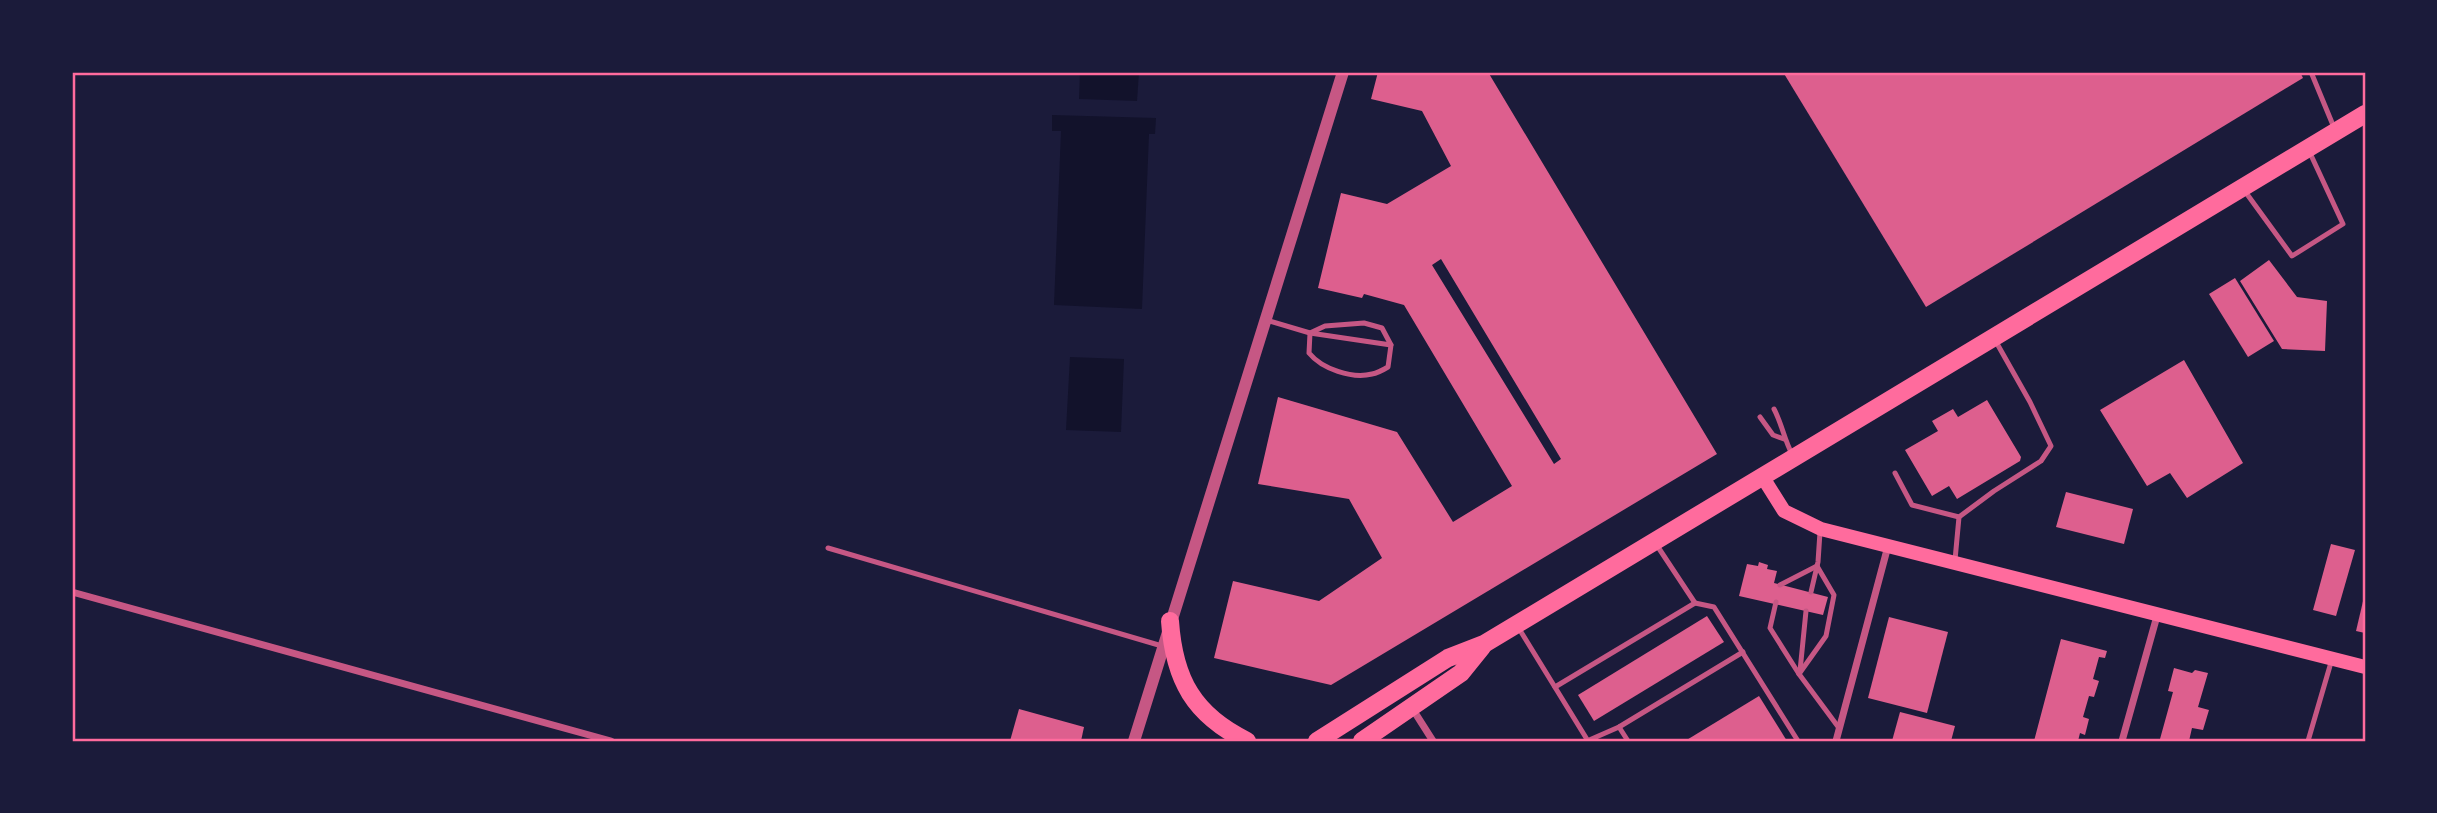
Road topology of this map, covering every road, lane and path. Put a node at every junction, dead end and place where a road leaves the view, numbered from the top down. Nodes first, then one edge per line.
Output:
1 (1343, 72) edge
2 (2311, 72) edge
3 (2363, 115) edge
4 (2336, 131) junction
5 (2307, 148) junction
6 (2242, 187) junction
7 (1266, 320) junction
8 (1310, 332) junction
9 (1993, 337) junction
10 (1391, 345) junction
11 (1773, 409) dead end
12 (1760, 418) dead end
13 (1784, 439) junction
14 (1793, 457) junction
15 (1895, 473) dead end
16 (1762, 476) junction
17 (1959, 517) junction
18 (1821, 529) junction
19 (1654, 541) junction
20 (1889, 546) junction
21 (828, 548) dead end
22 (1955, 563) junction
23 (1817, 566) junction
24 (1780, 585) dead end
25 (72, 592) edge
26 (1811, 593) dead end
27 (1695, 603) junction
28 (1776, 603) dead end
29 (1807, 611) dead end
30 (2157, 615) junction
31 (1170, 621) junction
32 (1516, 625) junction
33 (1484, 644) junction
34 (1162, 646) junction
35 (1743, 653) junction
36 (2332, 659) junction
37 (2365, 667) edge
38 (1799, 674) junction
39 (1555, 687) junction
40 (1412, 707) junction
41 (1340, 727) junction
42 (1619, 727) junction
43 (1839, 728) junction
44 (611, 741) edge
45 (1134, 741) edge
46 (1247, 741) edge
47 (1307, 741) edge
48 (1317, 741) edge
49 (1362, 741) edge
50 (1433, 741) edge
51 (1588, 741) edge
52 (1628, 741) edge
53 (1798, 741) edge
54 (1836, 741) edge
55 (2122, 741) edge
56 (2308, 741) edge

1 - 7 street
2 - 4 lane
3 - 4 main road
4 - 5 main road
5 - 6 main road
5 - 6 lane
6 - 9 main road
7 - 8 lane
7 - 31 street
8 - 10 lane
8 - 10 lane
8 - 10 lane
9 - 14 main road
9 - 17 lane
11 - 13 lane
12 - 13 lane
13 - 14 lane
14 - 16 main road
15 - 17 lane
16 - 18 main road
16 - 19 main road
17 - 22 lane
18 - 20 main road
18 - 23 lane
19 - 27 lane
19 - 32 main road
20 - 22 main road
20 - 43 street
21 - 34 lane
22 - 30 main road
23 - 24 lane
23 - 26 lane
23 - 38 lane
25 - 44 street
27 - 35 lane
27 - 39 lane
28 - 38 lane
29 - 38 lane
30 - 36 main road
30 - 55 street
31 - 34 street
31 - 46 main road
32 - 33 main road
32 - 39 lane
33 - 40 main road
33 - 41 main road
34 - 45 street
35 - 42 lane
35 - 53 lane
36 - 37 main road
36 - 56 lane
38 - 43 lane
39 - 51 lane
40 - 49 main road
40 - 50 street
41 - 47 main road
41 - 48 main road
42 - 51 lane
42 - 52 lane
43 - 54 street

